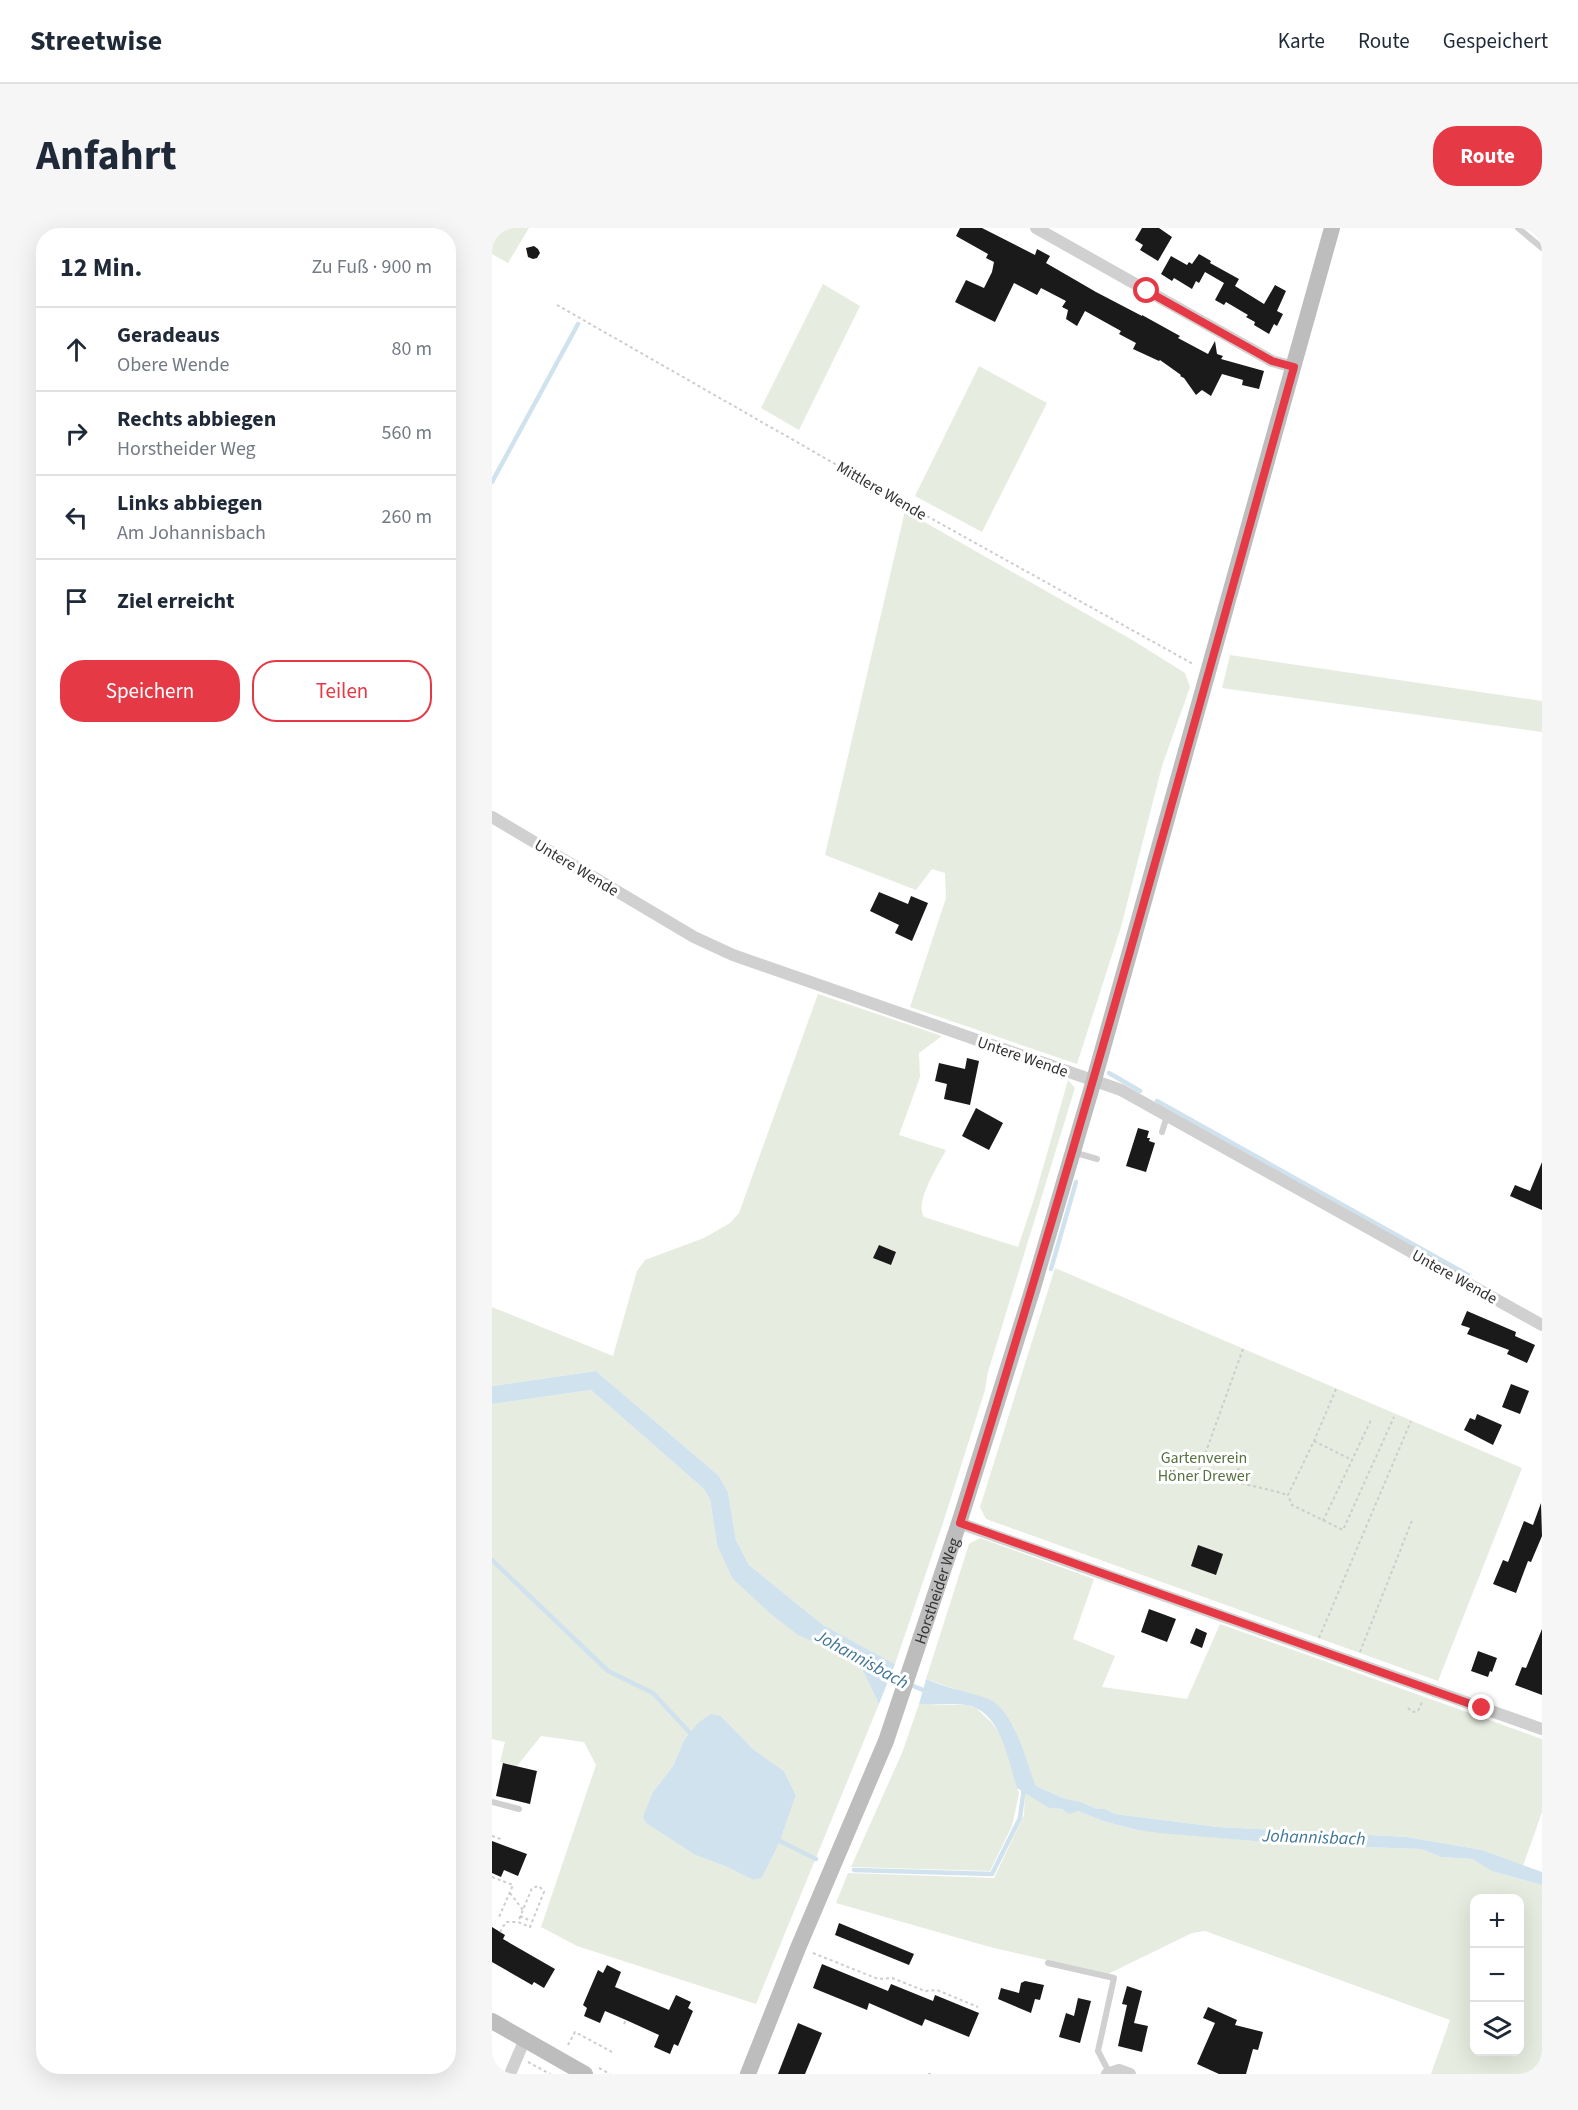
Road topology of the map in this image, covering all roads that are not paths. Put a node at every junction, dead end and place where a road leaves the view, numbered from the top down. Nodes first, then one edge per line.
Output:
1 (1037, 228) edge
2 (1332, 228) edge
3 (1518, 228) edge
4 (1542, 248) edge
5 (1294, 367) junction
6 (492, 817) edge
7 (1094, 1080) junction
8 (1168, 1116) junction
9 (1162, 1132) dead end
10 (1073, 1151) junction
11 (1097, 1159) dead end
12 (1542, 1325) edge
13 (960, 1523) junction
14 (1542, 1729) edge
15 (492, 1802) edge
16 (519, 1809) dead end
17 (1048, 1963) dead end
18 (492, 2021) edge
19 (525, 2039) junction
20 (1108, 2073) edge
21 (510, 2074) edge
22 (585, 2074) edge
23 (748, 2074) edge
24 (1130, 2074) edge

1 - 5 street
2 - 5 street, Horstheider Weg
3 - 4 lane
5 - 7 street, Horstheider Weg
6 - 7 street, Untere Wende
7 - 8 street, Untere Wende
7 - 10 street, Horstheider Weg
8 - 9 lane
8 - 12 street, Untere Wende
10 - 11 lane
10 - 13 street, Horstheider Weg
13 - 14 street
13 - 23 street, Horstheider Weg
15 - 16 lane
17 - 20 lane
18 - 19 street
19 - 21 street
19 - 22 street
20 - 24 street

